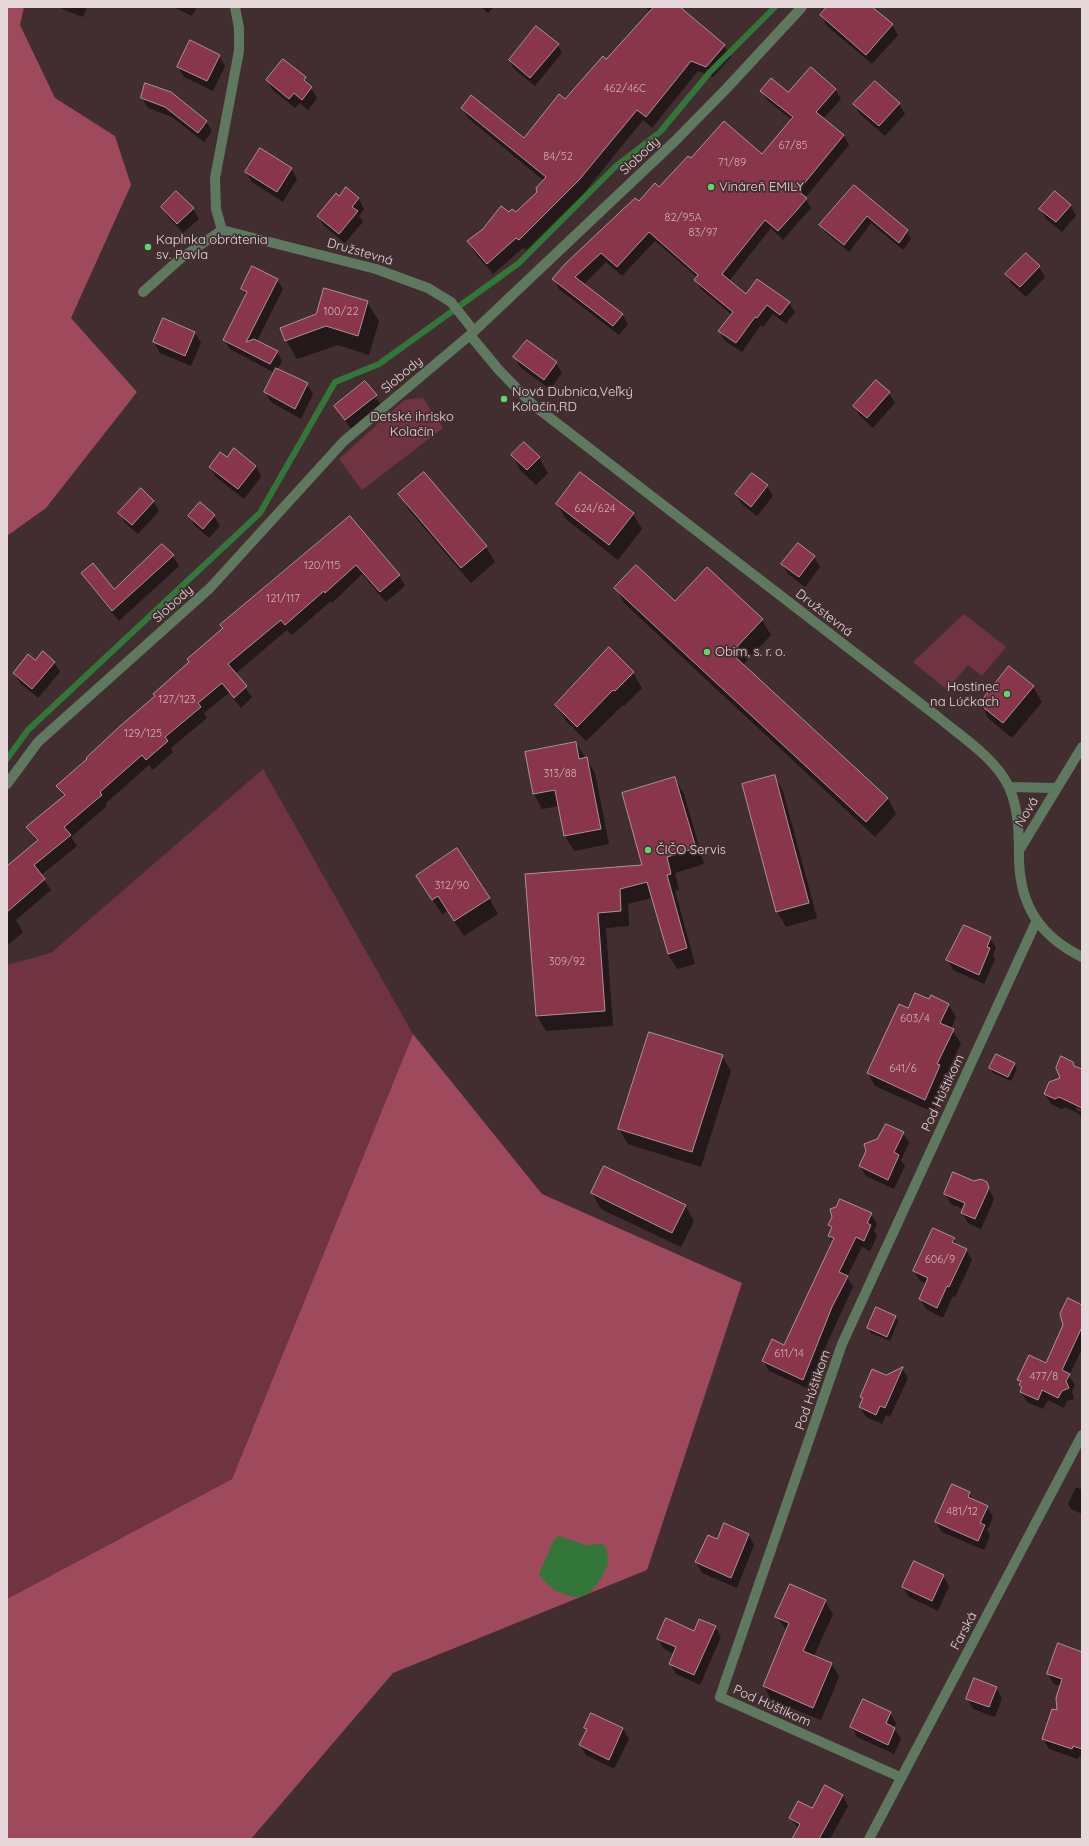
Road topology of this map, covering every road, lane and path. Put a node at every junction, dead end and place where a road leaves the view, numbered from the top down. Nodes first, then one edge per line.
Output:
1 (234, 7) edge
2 (802, 7) edge
3 (222, 230) junction
4 (143, 292) dead end
5 (472, 333) junction
6 (1082, 748) edge
7 (7, 784) edge
8 (1009, 787) junction
9 (1056, 788) junction
10 (1020, 849) junction
11 (1036, 922) junction
12 (1082, 957) edge
13 (1082, 1435) edge
14 (900, 1777) junction
15 (869, 1839) edge

1 - 3 street
2 - 5 street, Slobody
3 - 4 street
3 - 5 street, Družstevná
5 - 7 street, Slobody
5 - 8 street, Družstevná
6 - 9 street, Nová
8 - 9 street, Nová
8 - 10 street, Družstevná
9 - 10 street, Nová
10 - 11 street, Družstevná
11 - 12 street, Družstevná
11 - 14 street, Pod Húštikom
13 - 14 street, Farská
14 - 15 street, Farská

